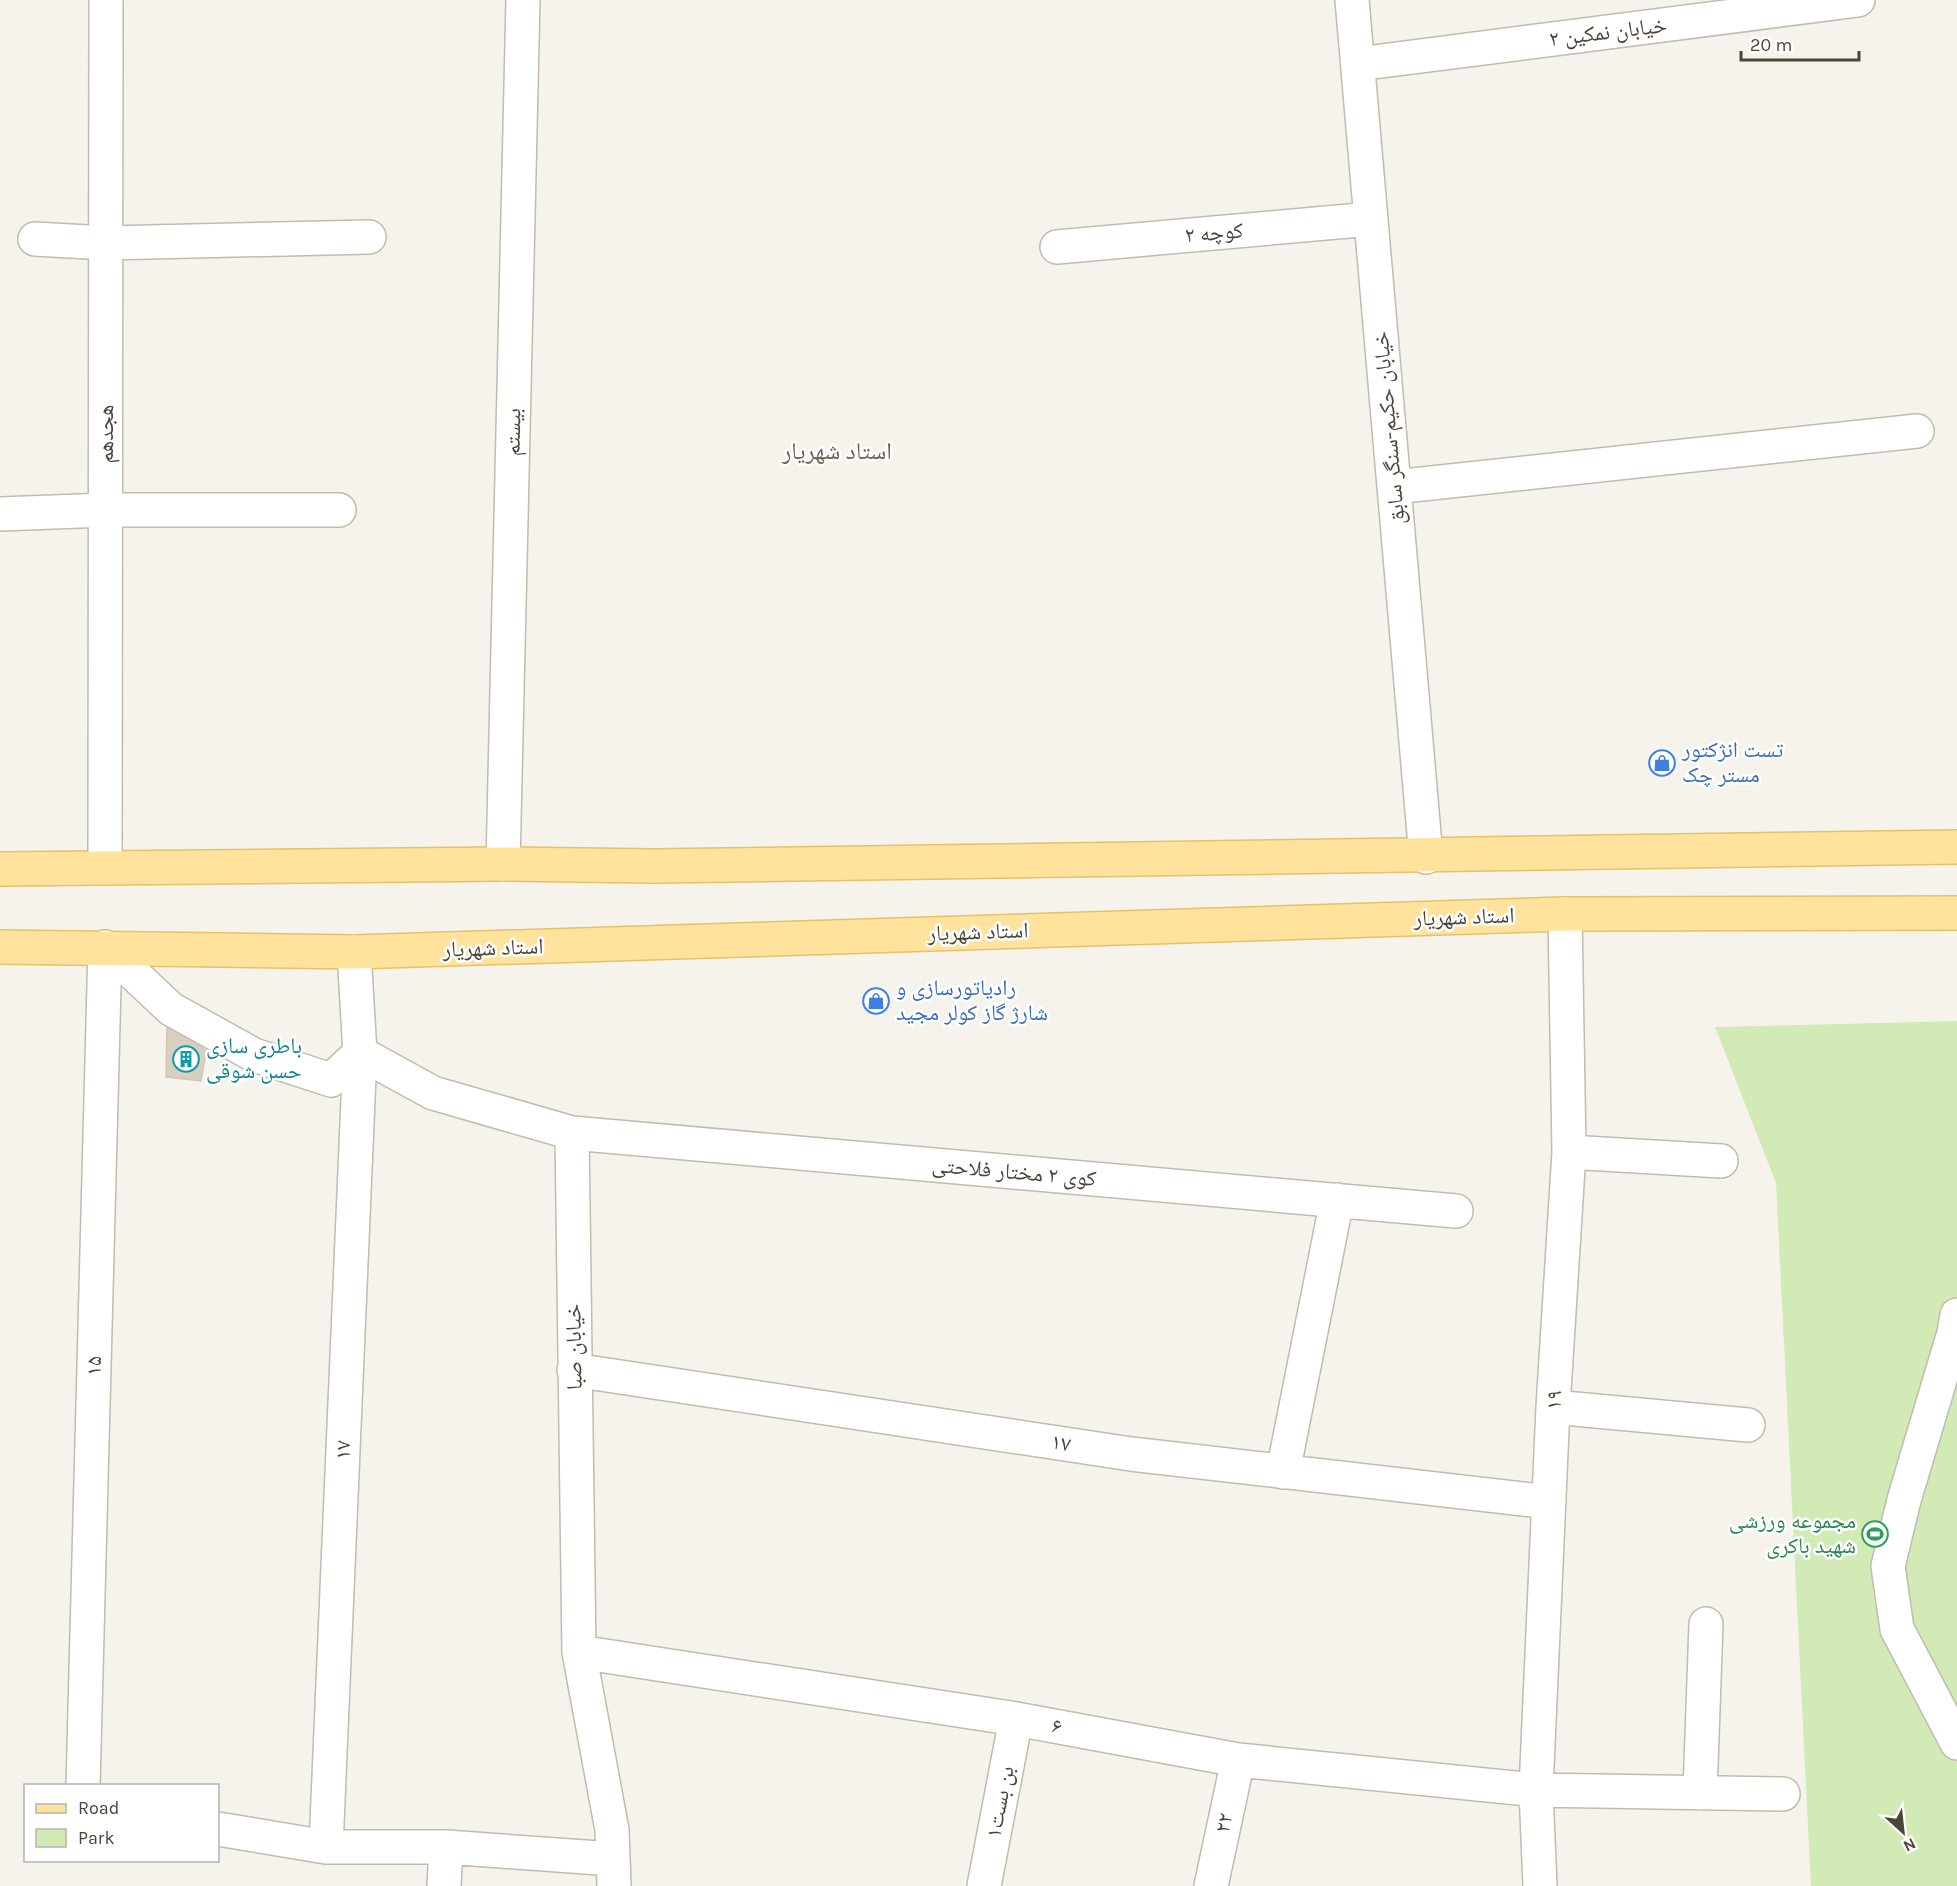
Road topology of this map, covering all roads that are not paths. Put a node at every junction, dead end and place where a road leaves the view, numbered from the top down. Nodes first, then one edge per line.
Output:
1 (106, 0) edge
2 (523, 0) edge
3 (1352, 0) edge
4 (1858, 0) edge
5 (1358, 64) junction
6 (1371, 219) junction
7 (369, 237) dead end
8 (35, 239) dead end
9 (106, 243) junction
10 (1057, 247) dead end
11 (1917, 431) dead end
12 (1394, 487) junction
13 (106, 510) junction
14 (339, 510) dead end
15 (0, 514) edge
16 (1957, 847) edge
17 (1426, 857) junction
18 (503, 864) junction
19 (105, 867) junction
20 (0, 869) edge
21 (1957, 913) edge
22 (1565, 914) junction
23 (0, 947) edge
24 (105, 947) junction
25 (354, 952) junction
26 (360, 1053) junction
27 (572, 1133) junction
28 (1569, 1152) junction
29 (1721, 1161) dead end
30 (1337, 1200) junction
31 (1456, 1211) dead end
32 (1956, 1327) edge
33 (574, 1370) junction
34 (1553, 1407) junction
35 (1748, 1425) dead end
36 (1283, 1472) junction
37 (1550, 1502) junction
38 (1706, 1624) dead end
39 (579, 1652) junction
40 (1016, 1719) junction
41 (1957, 1743) edge
42 (1238, 1760) junction
43 (83, 1784) edge
44 (1536, 1790) junction
45 (1700, 1793) junction
46 (1783, 1794) dead end
47 (219, 1830) edge
48 (326, 1847) junction
49 (446, 1847) junction
50 (613, 1872) edge
51 (444, 1886) edge
52 (984, 1886) edge
53 (1210, 1886) edge
54 (1540, 1886) edge

1 - 9 street, هجدهم
2 - 18 street, بیستم
3 - 5 street, خیابان حکیم-سنگر سابق
4 - 5 street, خیابان نمکین ۲
5 - 6 street, خیابان حکیم-سنگر سابق
6 - 10 street, کوچه ۲
6 - 12 street, خیابان حکیم-سنگر سابق
7 - 9 street
8 - 9 street
9 - 13 street, هجدهم
11 - 12 street
12 - 17 street, خیابان حکیم-سنگر سابق
13 - 14 street
13 - 15 street
13 - 19 street, هجدهم
16 - 17 main road
17 - 18 main road
18 - 19 main road
19 - 20 main road
21 - 22 main road, استاد شهریار
22 - 25 main road, استاد شهریار
22 - 28 street, ۱۹
23 - 24 main road, استاد شهریار
24 - 25 main road, استاد شهریار
24 - 26 street
24 - 43 street, ۱۵
25 - 26 street
26 - 27 street
26 - 48 street, ۱۷
27 - 30 street, کوی ۲ مختار فلاحتی
27 - 33 street, خیابان صبا
28 - 29 street
28 - 34 street, ۱۹
30 - 31 street, کوی ۲ مختار فلاحتی
30 - 36 street
32 - 41 street
33 - 36 street, ۱۷
33 - 39 street, خیابان صبا
34 - 35 street
34 - 37 street, ۱۹
36 - 37 street, ۱۷
37 - 44 street, ۱۹
38 - 45 street
39 - 40 street, ۶
39 - 50 street, خیابان صبا
40 - 42 street, ۶
40 - 52 street, بن بست۱
42 - 44 street, ۶
42 - 53 street, ۲۲
44 - 45 street, ۶
44 - 54 street, ۱۹
45 - 46 street, ۶
47 - 48 street
48 - 49 street
49 - 50 street
49 - 51 street

